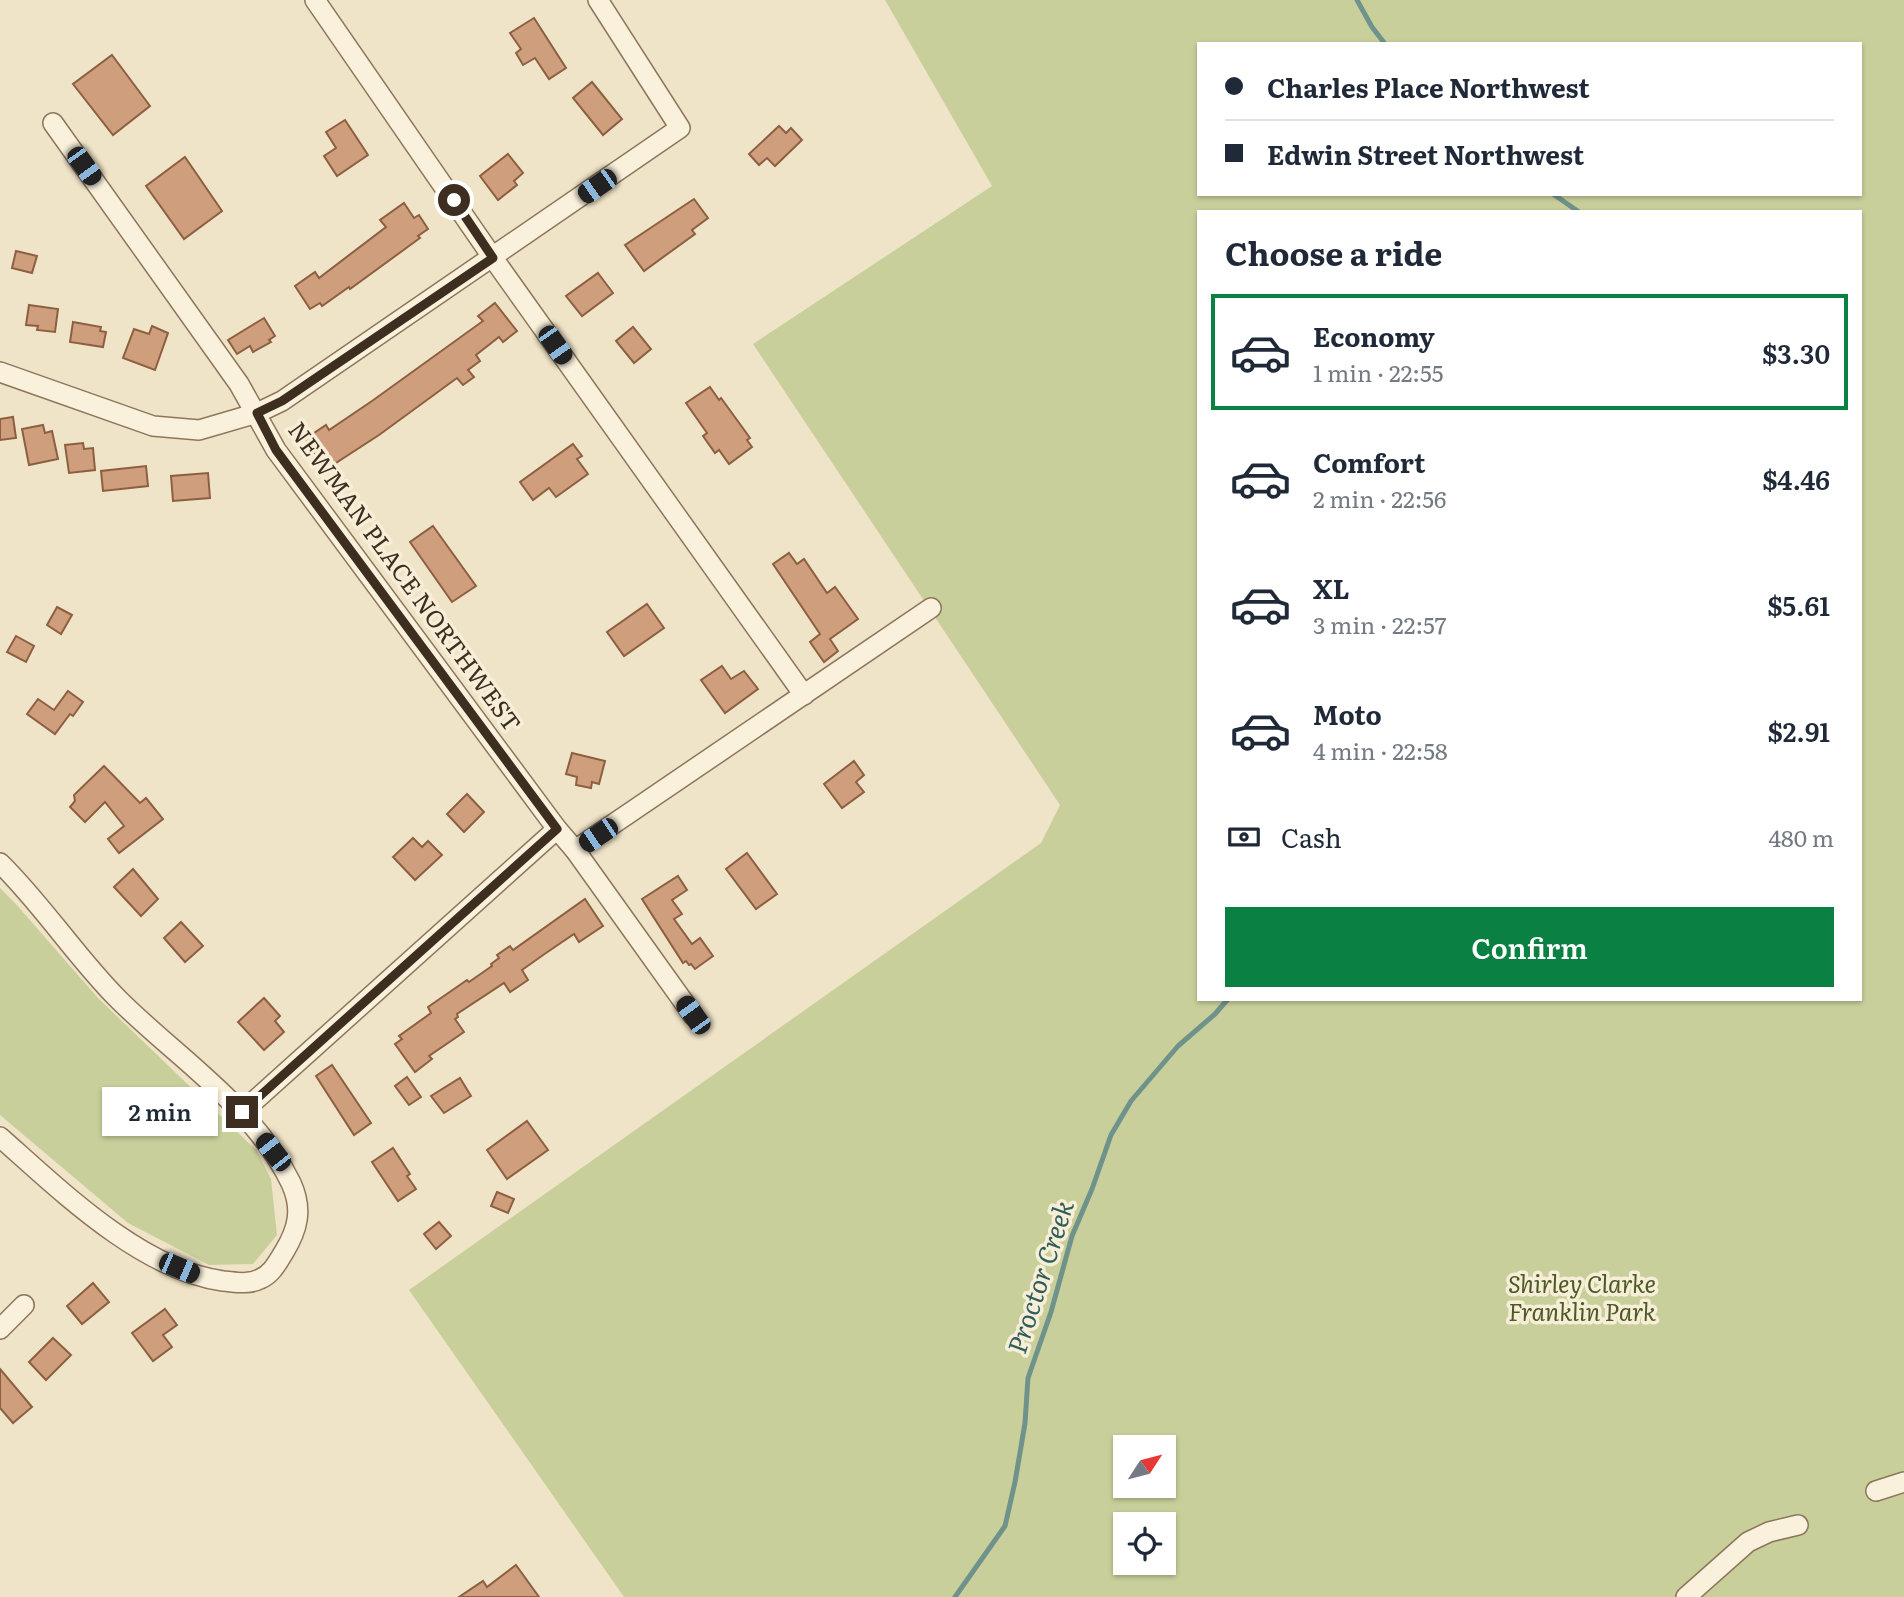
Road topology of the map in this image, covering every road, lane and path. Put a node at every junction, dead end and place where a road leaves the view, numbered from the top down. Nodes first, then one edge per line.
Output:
1 (315, 0) edge
2 (598, 0) edge
3 (53, 123) dead end
4 (493, 258) junction
5 (0, 372) edge
6 (257, 413) junction
7 (931, 608) dead end
8 (804, 695) junction
9 (557, 829) junction
10 (575, 850) junction
11 (0, 863) edge
12 (693, 1015) dead end
13 (242, 1112) junction
14 (0, 1136) edge
15 (24, 1305) dead end
16 (0, 1329) edge
17 (1904, 1482) edge
18 (1876, 1491) dead end
19 (1798, 1525) dead end
20 (1686, 1597) edge

1 - 4 street
2 - 4 street
3 - 6 street, NEWMAN PLACE NORTHWEST
4 - 6 street
4 - 8 street
5 - 6 street
6 - 9 street, NEWMAN PLACE NORTHWEST
7 - 8 street
8 - 10 street
9 - 10 street, NEWMAN PLACE NORTHWEST
9 - 13 street
10 - 12 street, NEWMAN PLACE NORTHWEST
11 - 13 street
13 - 14 street
15 - 16 street
17 - 18 street
19 - 20 street

